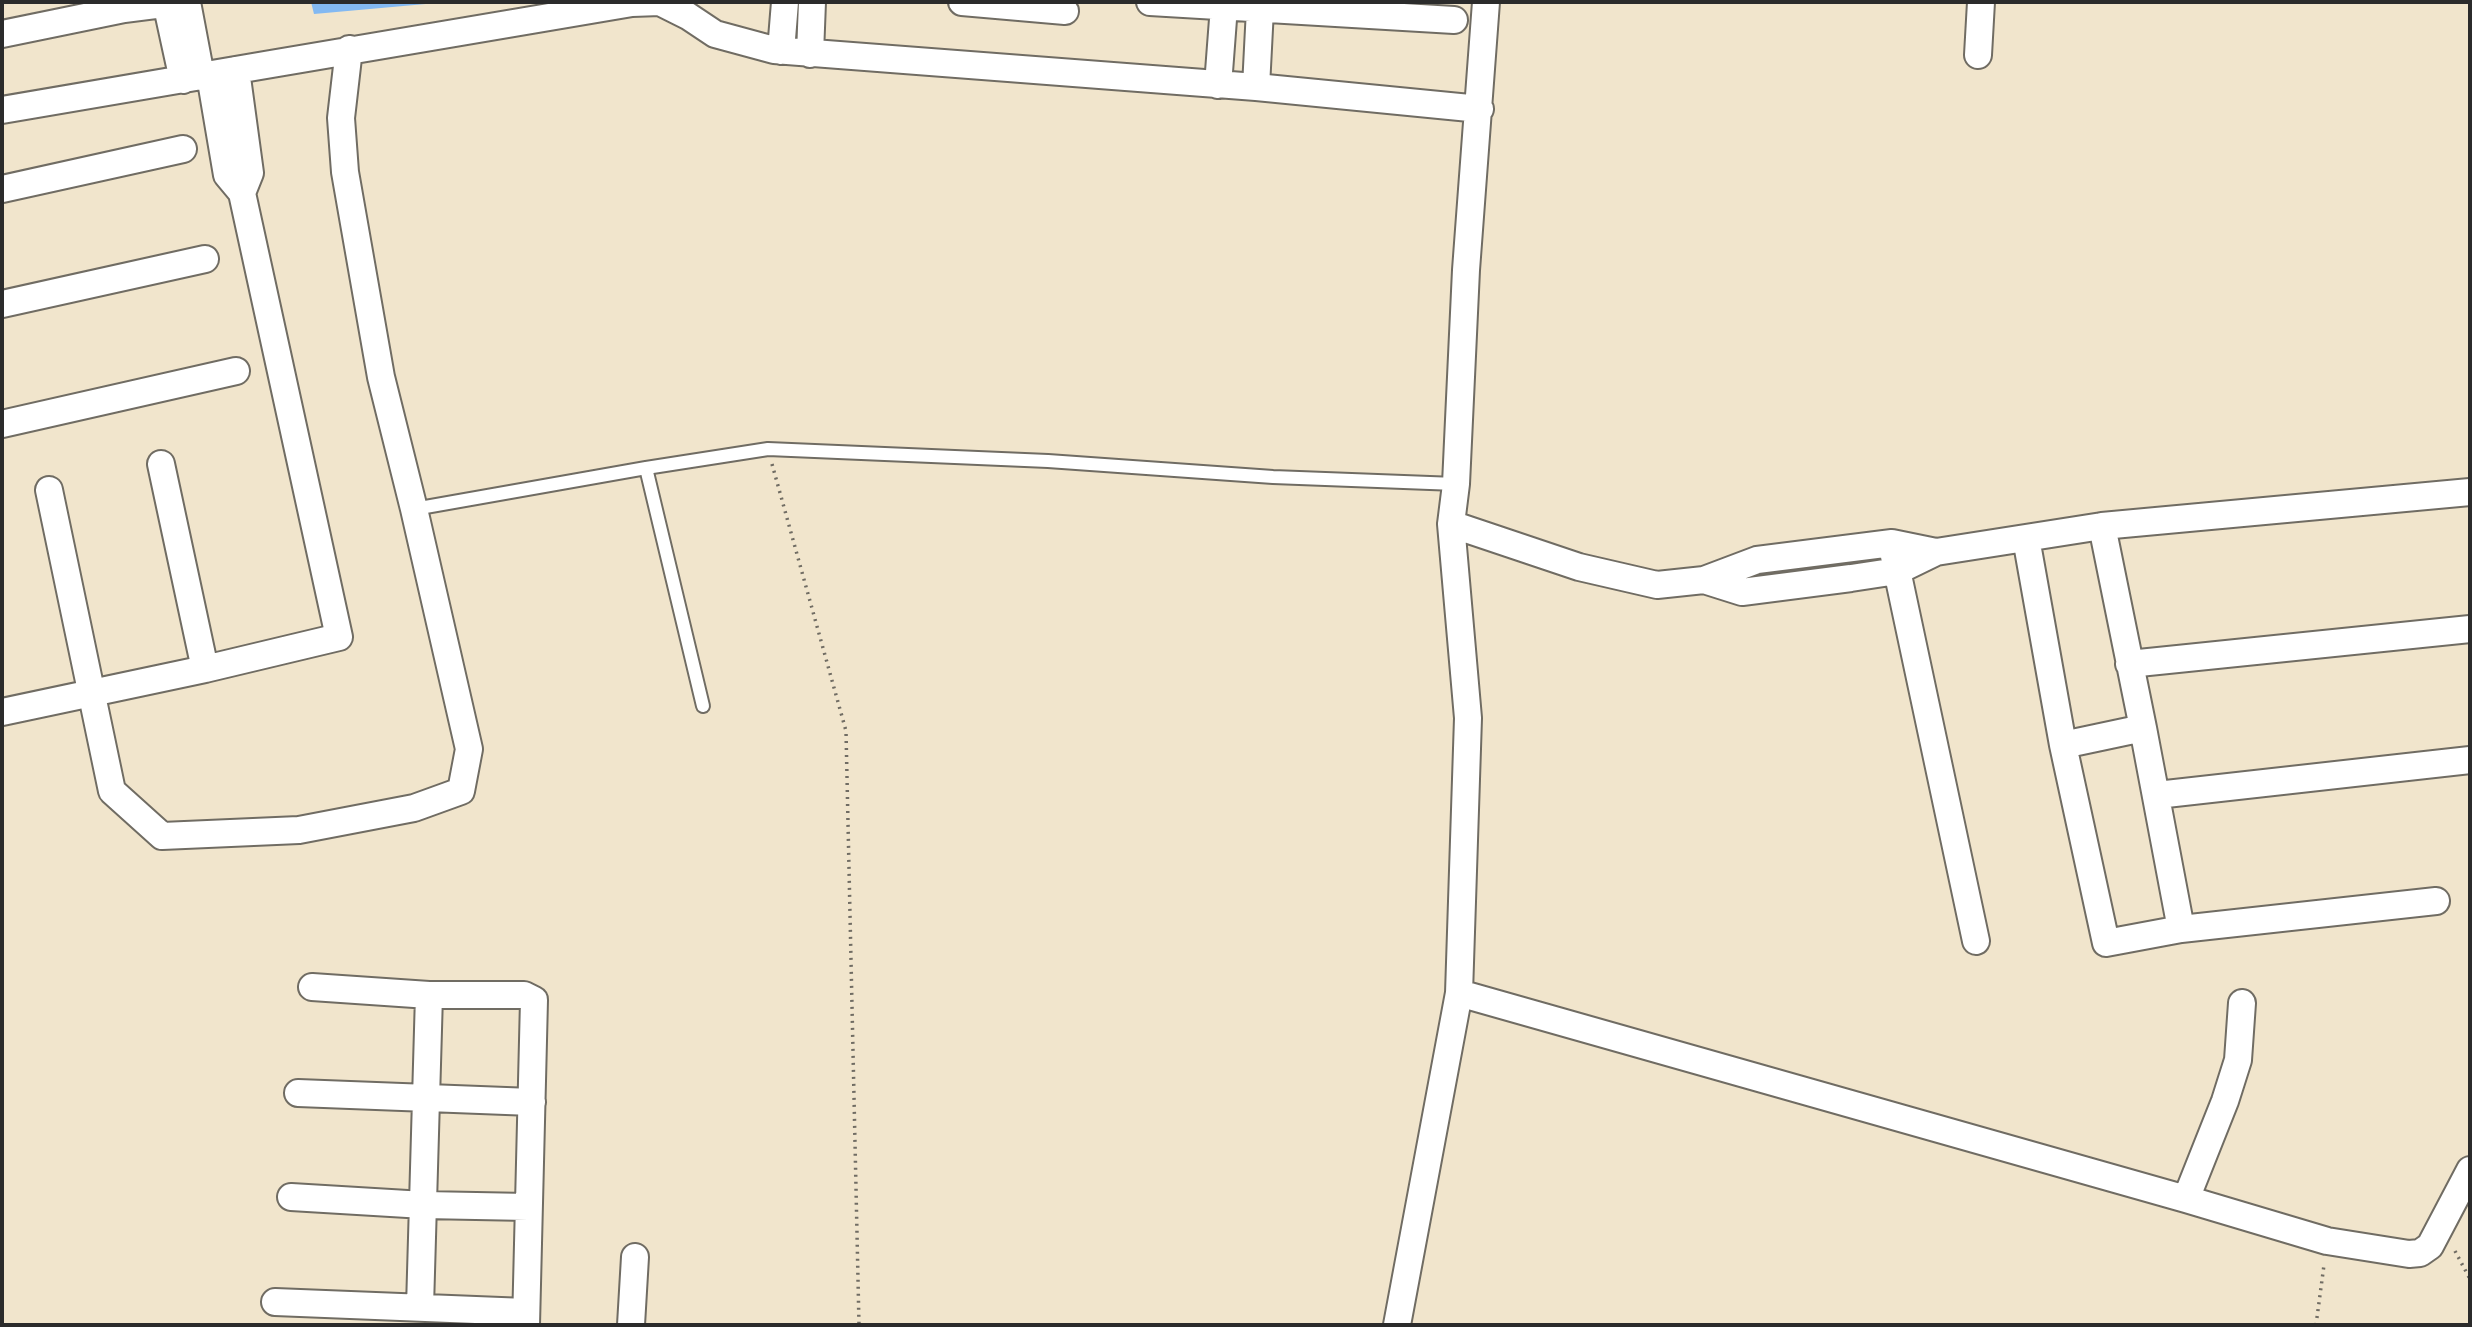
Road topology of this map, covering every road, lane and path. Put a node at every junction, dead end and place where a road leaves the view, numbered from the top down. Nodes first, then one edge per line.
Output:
1 (175, 2) edge
2 (785, 2) edge
3 (812, 2) edge
4 (962, 2) edge
5 (1150, 2) edge
6 (1486, 2) edge
7 (1981, 2) edge
8 (1225, 4) edge
9 (1259, 5) edge
10 (1065, 11) dead end
11 (1454, 20) dead end
12 (2, 34) edge
13 (349, 49) junction
14 (782, 51) junction
15 (810, 54) junction
16 (1978, 55) dead end
17 (208, 75) junction
18 (1218, 85) junction
19 (1256, 87) junction
20 (1480, 109) junction
21 (2, 110) edge
22 (183, 149) dead end
23 (2, 189) edge
24 (205, 259) dead end
25 (2, 304) edge
26 (236, 371) dead end
27 (2, 424) edge
28 (768, 449) junction
29 (161, 464) dead end
30 (646, 468) junction
31 (1456, 484) junction
32 (49, 490) dead end
33 (2470, 492) edge
34 (414, 509) junction
35 (1451, 524) junction
36 (2102, 526) junction
37 (2026, 538) junction
38 (1892, 543) junction
39 (1936, 552) junction
40 (1897, 571) junction
41 (1704, 580) junction
42 (2470, 629) edge
43 (2129, 664) junction
44 (205, 669) junction
45 (90, 693) junction
46 (703, 706) dead end
47 (2, 712) edge
48 (2143, 729) junction
49 (2063, 745) junction
50 (2470, 760) edge
51 (2157, 795) junction
52 (2436, 901) dead end
53 (2181, 929) junction
54 (1976, 941) dead end
55 (312, 987) dead end
56 (1460, 993) junction
57 (429, 995) junction
58 (2242, 1003) dead end
59 (298, 1093) dead end
60 (427, 1098) junction
61 (532, 1102) junction
62 (2470, 1170) edge
63 (291, 1197) dead end
64 (2186, 1199) junction
65 (424, 1205) junction
66 (528, 1207) junction
67 (2435, 1237) junction
68 (2327, 1241) junction
69 (635, 1257) dead end
70 (2470, 1279) edge
71 (275, 1302) dead end
72 (420, 1307) junction
73 (526, 1318) edge
74 (631, 1325) edge
75 (859, 1325) edge
76 (1397, 1325) edge
77 (2316, 1325) edge

1 - 12 street
1 - 17 street
2 - 14 street
3 - 15 street
4 - 10 street
5 - 8 street
6 - 20 street
7 - 16 street
8 - 9 street
8 - 18 street
9 - 11 street
9 - 19 street
13 - 14 street
13 - 17 street
13 - 34 street
14 - 15 street
15 - 18 street
17 - 21 street
17 - 44 street
18 - 19 street
19 - 20 street
20 - 31 street
22 - 23 street
24 - 25 street
26 - 27 street
28 - 30 lane
28 - 31 lane
28 - 75 path
29 - 44 street
30 - 34 lane
30 - 46 lane
31 - 35 street
32 - 45 street
33 - 36 street
34 - 45 street
35 - 41 street
35 - 56 street
36 - 37 street
36 - 43 street
37 - 39 street
37 - 49 street
38 - 39 street
38 - 40 street
38 - 41 street
39 - 40 street
40 - 41 street
40 - 54 street
42 - 43 street
43 - 48 street
44 - 45 street
45 - 47 street
48 - 49 street
48 - 51 street
49 - 53 street
50 - 51 street
51 - 53 street
52 - 53 street
55 - 57 street
56 - 64 street
56 - 76 street
57 - 60 street
57 - 61 street
58 - 64 street
59 - 60 street
60 - 61 street
60 - 65 street
61 - 66 street
62 - 67 street
63 - 65 street
64 - 68 street
65 - 66 street
65 - 72 street
66 - 73 street
67 - 68 street
67 - 70 path
68 - 77 path
69 - 74 street
71 - 72 street
72 - 73 street

